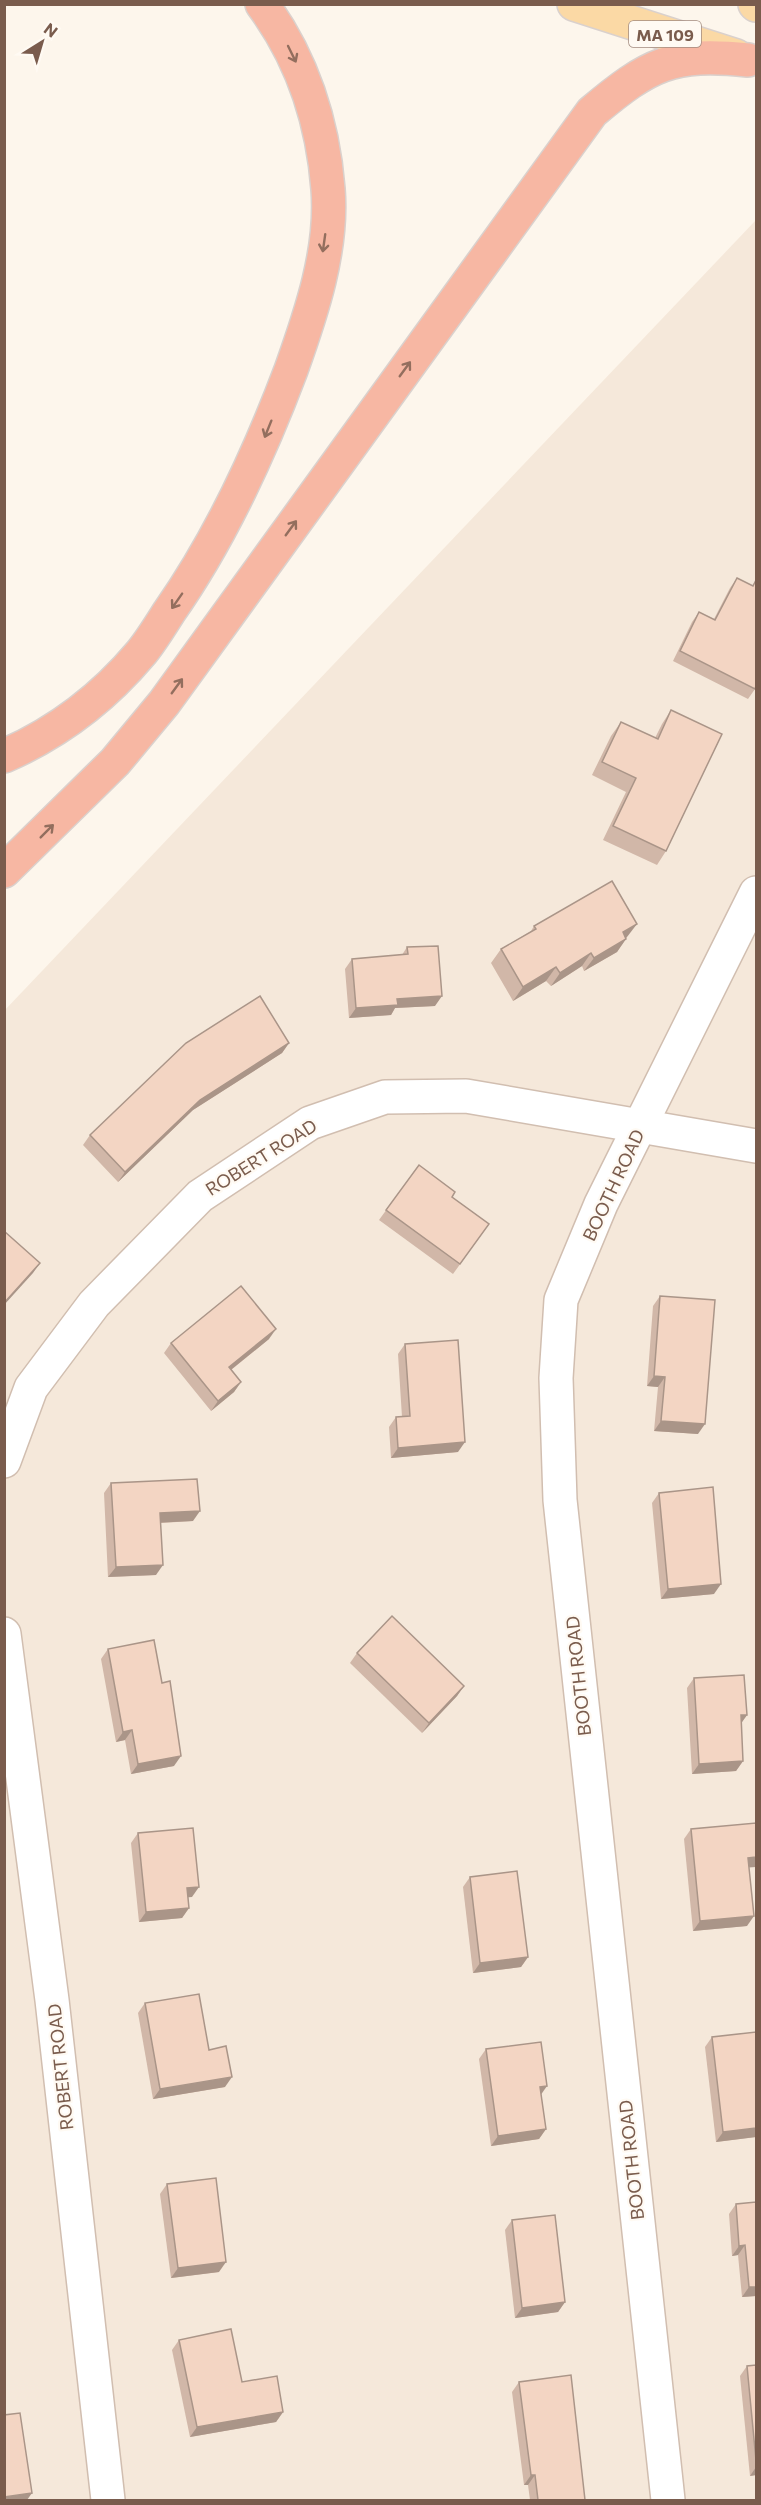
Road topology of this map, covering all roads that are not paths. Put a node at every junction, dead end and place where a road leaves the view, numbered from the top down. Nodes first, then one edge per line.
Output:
1 (262, 4) edge
2 (574, 4) edge
3 (752, 61) edge
4 (4, 756) edge
5 (4, 872) edge
6 (756, 893) edge
7 (640, 1126) junction
8 (756, 1146) edge
9 (4, 1461) edge
10 (4, 1634) edge
11 (108, 2500) edge
12 (668, 2500) edge

1 -> 4 highway
2 - 3 main road, MA 109
5 -> 3 highway
6 - 7 street, BOOTH ROAD
7 - 8 street, ROBERT ROAD
7 - 9 street, ROBERT ROAD
7 - 12 street, BOOTH ROAD
10 - 11 street, ROBERT ROAD

